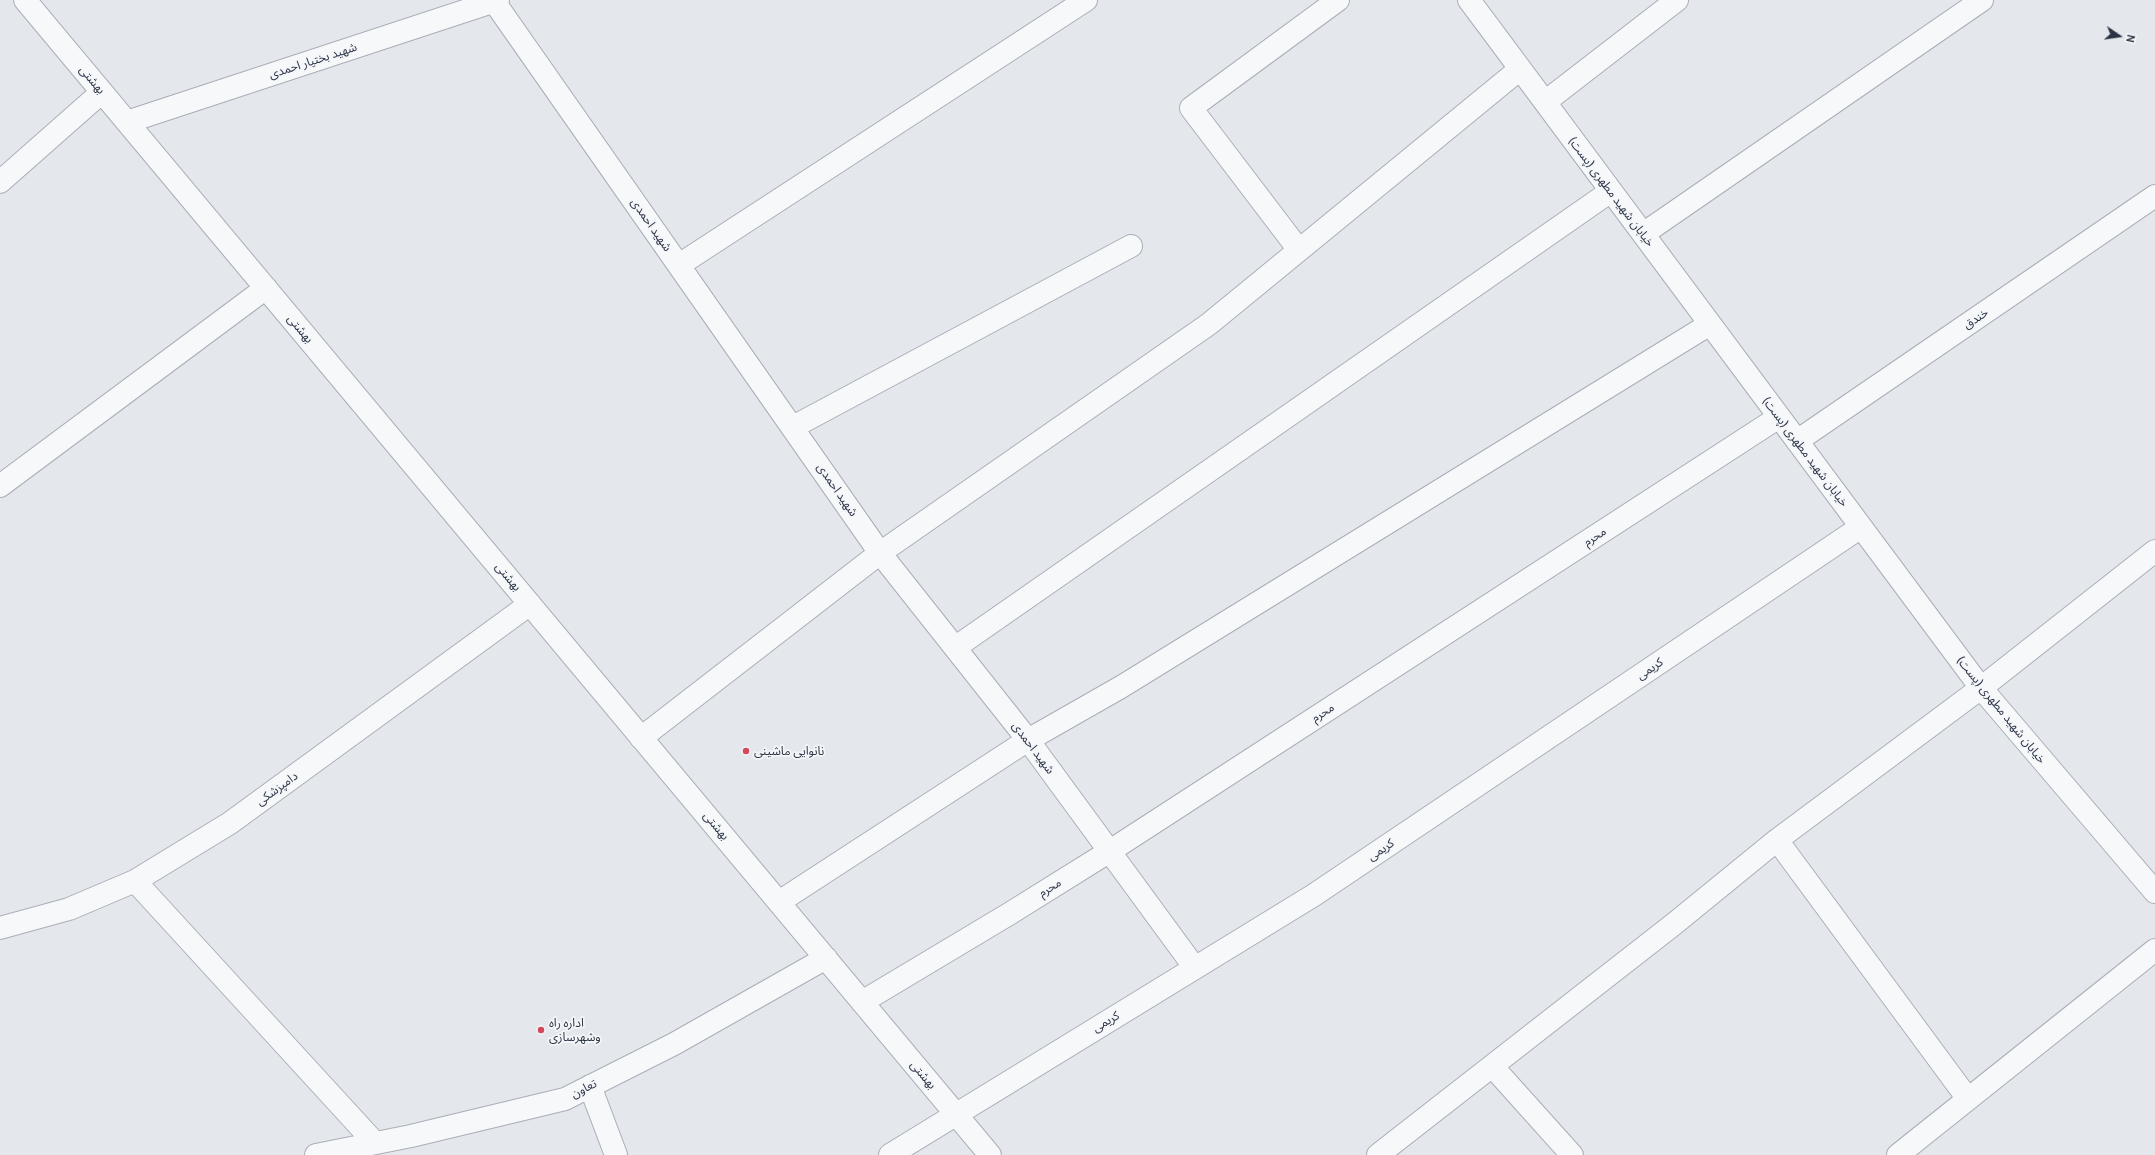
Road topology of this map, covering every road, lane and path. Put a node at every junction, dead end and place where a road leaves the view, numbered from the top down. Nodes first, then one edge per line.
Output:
1 (25, 0) edge
2 (495, 0) edge
3 (1086, 0) edge
4 (1338, 0) edge
5 (1469, 0) edge
6 (1677, 0) edge
7 (1982, 0) edge
8 (1520, 69) junction
9 (102, 92) junction
10 (1544, 102) junction
11 (127, 122) junction
12 (0, 182) edge
13 (1611, 191) junction
14 (2155, 196) edge
15 (1643, 234) junction
16 (1131, 246) dead end
17 (1299, 250) junction
18 (679, 265) junction
19 (266, 288) junction
20 (1710, 324) junction
21 (1779, 417) junction
22 (793, 427) junction
23 (1797, 441) junction
24 (0, 486) edge
25 (1861, 527) junction
26 (2155, 551) edge
27 (880, 553) junction
28 (530, 604) junction
29 (956, 646) junction
30 (1981, 688) junction
31 (641, 738) junction
32 (1028, 740) junction
33 (1777, 840) junction
34 (1110, 851) junction
35 (135, 881) junction
36 (2155, 892) edge
37 (779, 902) junction
38 (0, 928) edge
39 (2155, 950) edge
40 (826, 958) junction
41 (1195, 968) junction
42 (862, 1002) junction
43 (1492, 1066) junction
44 (590, 1086) junction
45 (1968, 1099) junction
46 (956, 1114) junction
47 (375, 1143) junction
48 (316, 1155) edge
49 (616, 1155) edge
50 (890, 1155) edge
51 (990, 1155) edge
52 (1378, 1155) edge
53 (1572, 1155) edge
54 (1898, 1155) edge

1 - 9 street, بهشتی
2 - 11 street, شهید بختیار احمدی
2 - 18 street, شهید احمدی
3 - 18 street
4 - 17 street
5 - 8 street, خیابان شهید مطهری (پست)
6 - 10 street
7 - 15 street
8 - 10 street, خیابان شهید مطهری (پست)
8 - 17 street
9 - 11 street, بهشتی
9 - 12 street
10 - 13 street, خیابان شهید مطهری (پست)
11 - 19 street, بهشتی
13 - 15 street, خیابان شهید مطهری (پست)
13 - 29 street
14 - 23 street, خندق
15 - 20 street, خیابان شهید مطهری (پست)
16 - 22 street
17 - 27 street
18 - 22 street, شهید احمدی
19 - 24 street
19 - 28 street, بهشتی
20 - 21 street, خیابان شهید مطهری (پست)
20 - 32 street
21 - 23 street, خیابان شهید مطهری (پست)
21 - 34 street, محرم
22 - 27 street, شهید احمدی
23 - 25 street, خیابان شهید مطهری (پست)
25 - 30 street, خیابان شهید مطهری (پست)
25 - 41 street, کریمی
26 - 30 street
27 - 29 street, شهید احمدی
27 - 31 street
28 - 31 street, بهشتی
28 - 35 street, دامپزشکی
29 - 32 street, شهید احمدی
30 - 33 street
30 - 36 street, خیابان شهید مطهری (پست)
31 - 37 street, بهشتی
32 - 34 street, شهید احمدی
32 - 37 street
33 - 43 street
33 - 45 street
34 - 41 street, شهید احمدی
34 - 42 street, محرم
35 - 38 street, دامپزشکی
35 - 47 street
37 - 40 street, بهشتی
39 - 45 street
40 - 42 street, بهشتی
40 - 44 street, تعاون
41 - 46 street, کریمی
42 - 46 street, بهشتی
43 - 52 street
43 - 53 street
44 - 47 street, تعاون
44 - 49 street
45 - 54 street
46 - 50 street, کریمی
46 - 51 street, بهشتی
47 - 48 street, تعاون

